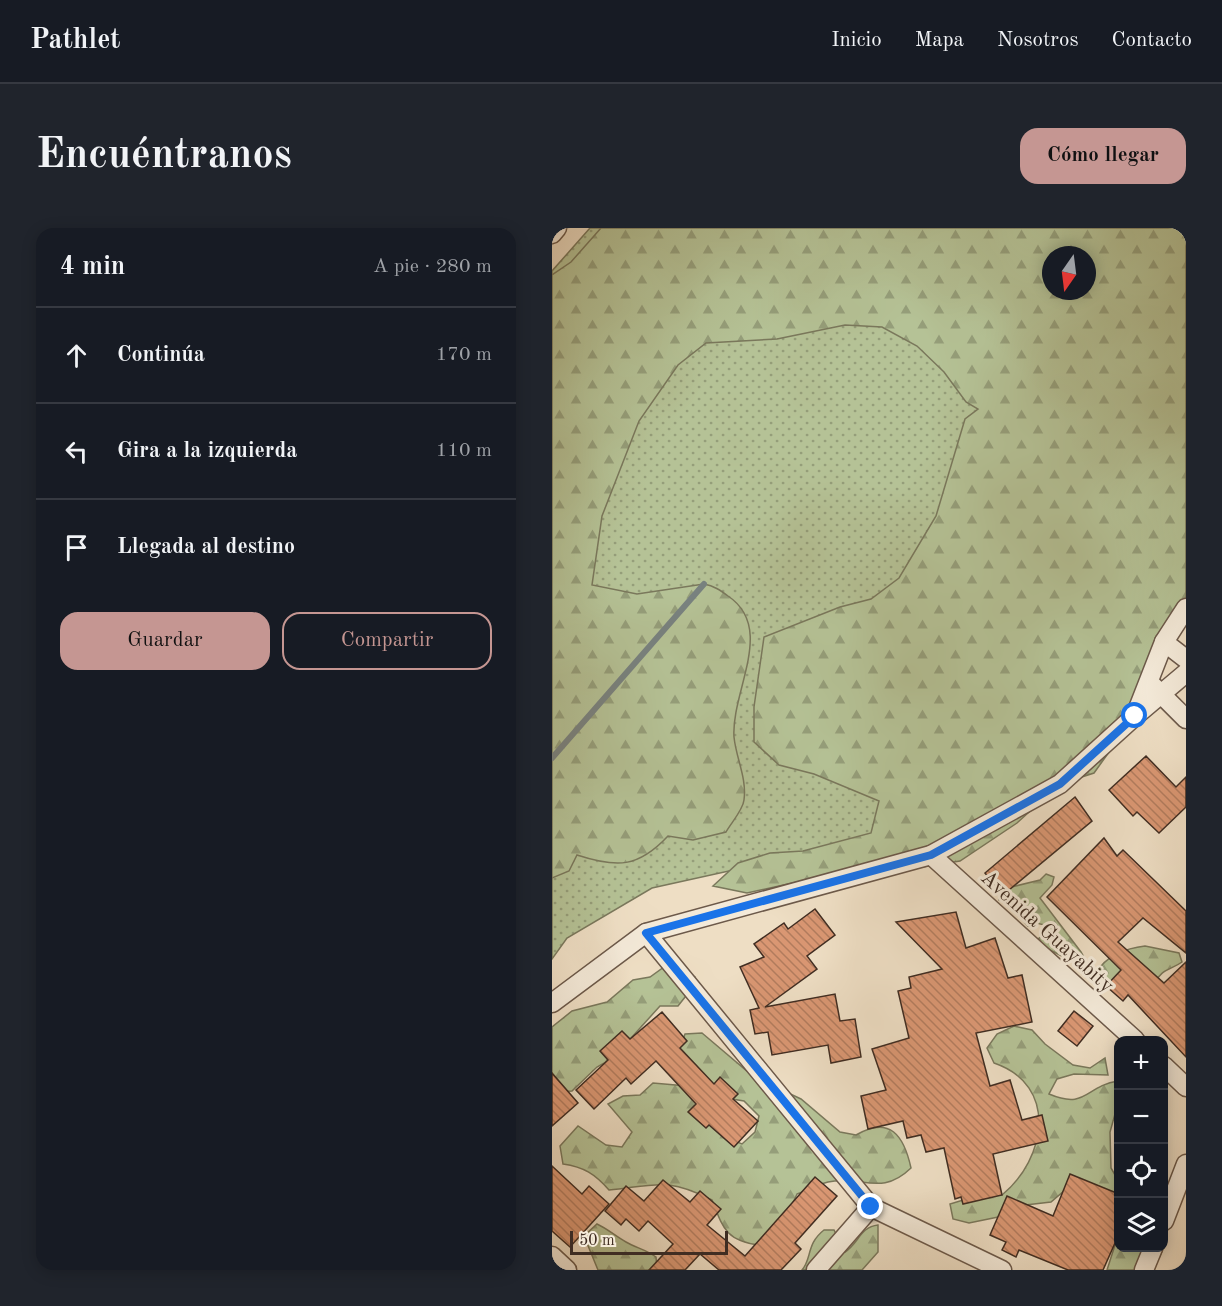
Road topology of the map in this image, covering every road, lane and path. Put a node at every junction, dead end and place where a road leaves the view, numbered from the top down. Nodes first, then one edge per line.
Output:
1 (558, 228) edge
2 (552, 234) edge
3 (1186, 608) edge
4 (1164, 642) junction
5 (1186, 659) edge
6 (1186, 673) edge
7 (1155, 688) junction
8 (1186, 719) edge
9 (931, 855) junction
10 (646, 933) junction
11 (552, 1003) edge
12 (1130, 1036) edge
13 (1168, 1070) edge
14 (1186, 1087) edge
15 (1186, 1164) edge
16 (871, 1207) junction
17 (1168, 1211) edge
18 (1151, 1252) edge
19 (552, 1256) edge
20 (567, 1270) edge
21 (816, 1270) edge
22 (1002, 1270) edge
23 (1144, 1270) edge

1 - 2 street
3 - 4 street
4 - 5 street
4 - 7 street
6 - 7 street
7 - 8 street
7 - 9 street
9 - 10 street
9 - 12 street, Avenida Guayabity
10 - 11 street
10 - 16 street
13 - 14 street
15 - 17 street
16 - 21 street
16 - 22 street
18 - 23 street
19 - 20 street

